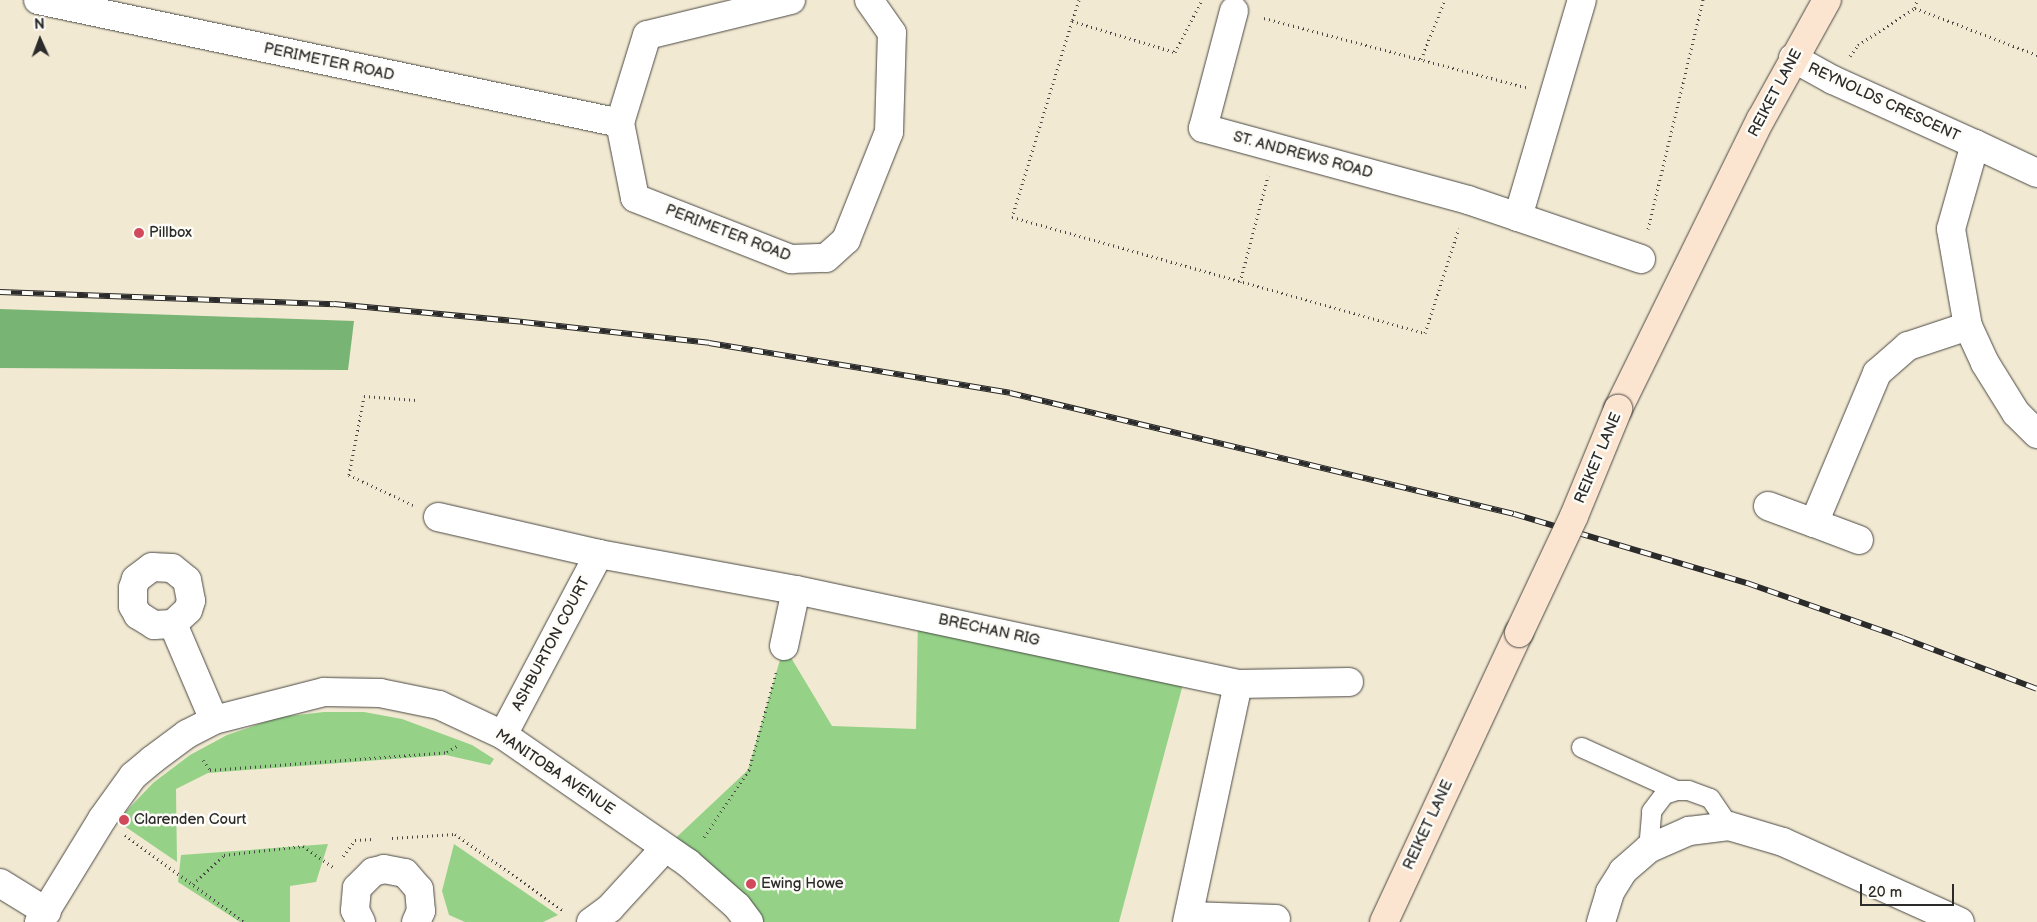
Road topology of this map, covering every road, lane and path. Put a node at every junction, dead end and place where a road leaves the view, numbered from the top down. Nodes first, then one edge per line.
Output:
1 (39, 0) edge
2 (791, 0) edge
3 (869, 0) edge
4 (1079, 0) edge
5 (1202, 0) edge
6 (1446, 0) edge
7 (1582, 0) edge
8 (1703, 0) edge
9 (1827, 0) edge
10 (1917, 0) edge
11 (1915, 8) junction
12 (1234, 11) junction
13 (1072, 21) junction
14 (1858, 45) dead end
15 (2037, 55) edge
16 (1793, 58) junction
17 (1421, 59) junction
18 (1556, 95) junction
19 (620, 123) junction
20 (1976, 144) junction
21 (1276, 147) junction
22 (2037, 173) edge
23 (1468, 200) junction
24 (1518, 218) junction
25 (1641, 259) joint
26 (1240, 282) junction
27 (1968, 326) junction
28 (416, 400) dead end
29 (2037, 434) edge
30 (1768, 506) dead end
31 (438, 517) joint
32 (1814, 522) junction
33 (1859, 540) dead end
34 (599, 554) junction
35 (796, 590) junction
36 (173, 624) dead end
37 (784, 646) joint
38 (1349, 682) dead end
39 (1238, 684) junction
40 (214, 720) junction
41 (495, 731) junction
42 (187, 734) junction
43 (1580, 748) dead end
44 (1676, 790) junction
45 (102, 818) junction
46 (1728, 826) junction
47 (665, 848) junction
48 (1648, 849) junction
49 (688, 863) junction
50 (335, 867) junction
51 (337, 876) dead end
52 (0, 883) edge
53 (193, 884) junction
54 (43, 917) edge
55 (581, 919) edge
56 (1188, 919) edge
57 (1276, 919) dead end
58 (244, 922) edge
59 (361, 922) edge
60 (416, 922) edge
61 (749, 922) edge
62 (1384, 922) edge
63 (1601, 922) edge
64 (1960, 922) edge

1 - 19 street, PERIMETER ROAD
2 - 19 street, PERIMETER ROAD
3 - 19 street, PERIMETER ROAD
4 - 13 path
5 - 12 path
5 - 13 path
6 - 17 path
7 - 18 street
8 - 25 path
9 - 16 street, REIKET LANE
10 - 11 path
11 - 14 path
11 - 15 path
12 - 17 path
12 - 21 street, ST. ANDREWS ROAD
13 - 26 path
16 - 20 street, REYNOLDS CRESCENT
16 - 62 street, REIKET LANE, bridge
17 - 18 path
18 - 24 street
20 - 22 street, REYNOLDS CRESCENT
20 - 27 street, REYNOLDS CRESCENT
21 - 23 street, ST. ANDREWS ROAD
21 - 26 path
23 - 24 street, ST. ANDREWS ROAD
23 - 26 path
24 - 25 street, ST. ANDREWS ROAD
27 - 29 street, REYNOLDS CRESCENT
27 - 32 street
28 - 31 path
30 - 32 street
31 - 34 street
32 - 33 street
34 - 35 street
34 - 41 street, ASHBURTON COURT
35 - 37 street
35 - 39 street, BRECHAN RIG
36 - 40 street
37 - 49 path
38 - 39 street, BRECHAN RIG
39 - 56 street
40 - 41 street, MANITOBA AVENUE
40 - 42 street, MANITOBA AVENUE
41 - 42 path
41 - 47 street, MANITOBA AVENUE
42 - 45 street, MANITOBA AVENUE
43 - 44 lane
44 - 46 lane
44 - 48 lane
45 - 53 path
45 - 54 street, MANITOBA AVENUE
46 - 48 street
46 - 64 street
47 - 49 street, MANITOBA AVENUE
47 - 55 street
48 - 63 street
49 - 61 street, MANITOBA AVENUE
50 - 51 path
50 - 53 path
50 - 55 path
52 - 54 street
53 - 58 path
56 - 57 street
59 - 60 street

